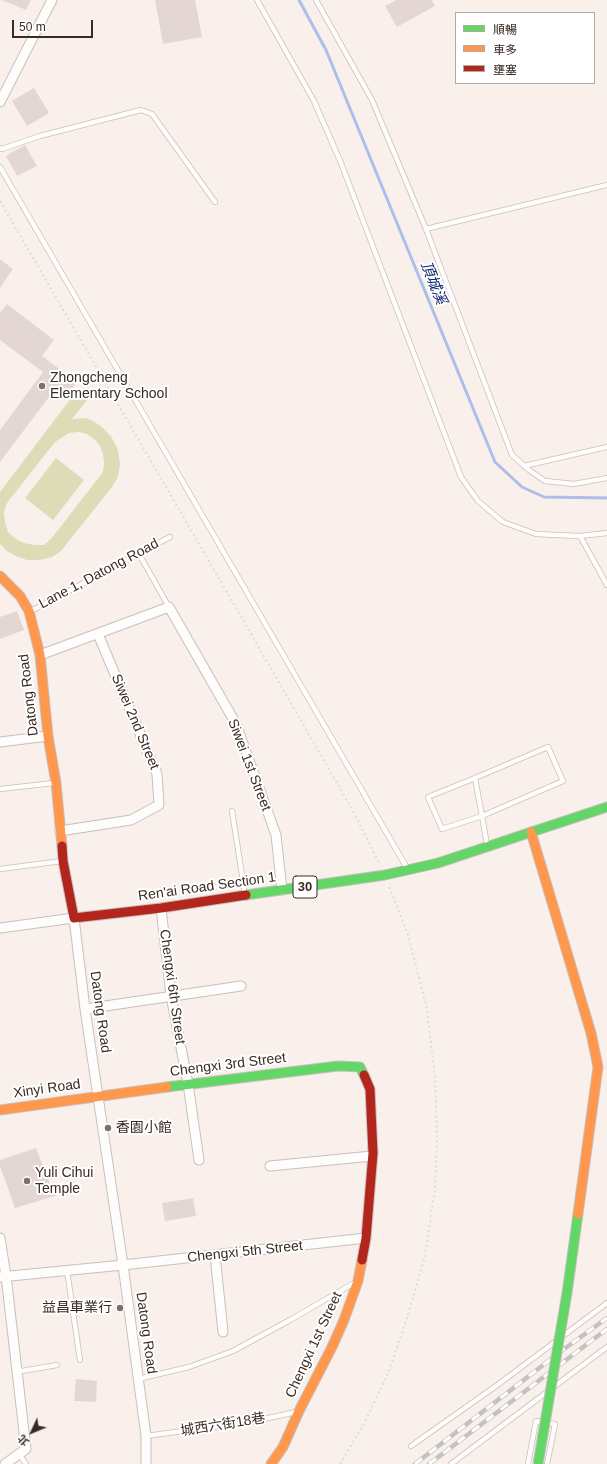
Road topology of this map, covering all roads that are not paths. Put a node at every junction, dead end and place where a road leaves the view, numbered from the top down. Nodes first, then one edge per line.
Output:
1 (52, 0) edge
2 (257, 0) edge
3 (316, 0) edge
4 (0, 102) edge
5 (0, 148) edge
6 (0, 167) edge
7 (607, 185) edge
8 (215, 202) dead end
9 (426, 229) junction
10 (607, 447) edge
11 (524, 466) junction
12 (607, 478) edge
13 (607, 533) edge
14 (580, 536) junction
15 (170, 537) dead end
16 (139, 554) junction
17 (0, 576) edge
18 (607, 585) edge
19 (169, 607) junction
20 (29, 611) junction
21 (98, 634) junction
22 (40, 655) junction
23 (48, 736) junction
24 (0, 742) edge
25 (475, 778) junction
26 (56, 783) junction
27 (0, 789) edge
28 (607, 807) edge
29 (232, 811) dead end
30 (482, 816) junction
31 (60, 831) junction
32 (531, 832) junction
33 (488, 847) junction
34 (63, 861) junction
35 (0, 869) edge
36 (408, 870) junction
37 (282, 890) junction
38 (245, 896) junction
39 (161, 908) junction
40 (74, 918) junction
41 (0, 928) edge
42 (241, 986) dead end
43 (171, 996) junction
44 (85, 1009) junction
45 (360, 1067) joint
46 (188, 1084) junction
47 (98, 1096) junction
48 (0, 1110) edge
49 (372, 1156) junction
50 (199, 1160) dead end
51 (270, 1166) dead end
52 (0, 1238) edge
53 (366, 1238) junction
54 (215, 1255) junction
55 (123, 1265) junction
56 (67, 1270) junction
57 (3, 1276) edge
58 (358, 1281) junction
59 (607, 1303) edge
60 (223, 1332) dead end
61 (607, 1347) edge
62 (80, 1360) dead end
63 (57, 1365) dead end
64 (16, 1372) junction
65 (138, 1379) junction
66 (299, 1411) junction
67 (146, 1436) junction
68 (411, 1446) dead end
69 (19, 1454) junction
70 (5, 1464) edge
71 (26, 1464) edge
72 (146, 1464) edge
73 (271, 1464) edge
74 (451, 1464) edge
75 (528, 1464) edge
76 (538, 1464) edge
77 (547, 1464) edge

1 - 4 street
2 - 14 lane
3 - 9 lane
5 - 8 lane
6 - 36 lane
7 - 9 lane
9 - 11 lane
10 - 11 lane
11 - 12 lane
13 - 14 lane
14 - 18 lane
15 - 16 lane, Lane 1, Datong Road
16 - 19 lane, Siwei 1st Street
16 - 20 lane, Lane 1, Datong Road
17 - 20 street, Datong Road
19 - 21 street
19 - 37 street, Siwei 1st Street
20 - 22 street, Datong Road
21 - 22 street
21 - 31 street, Siwei 2nd Street
22 - 23 street, Datong Road
23 - 24 street
23 - 26 street, Datong Road
25 - 30 lane
25 - 30 lane
25 - 30 lane
26 - 27 lane
26 - 31 street, Datong Road
28 - 32 street, 30
29 - 38 lane
30 - 33 lane
31 - 34 street, Datong Road
32 - 33 street, Ren'ai Road Section 1 / 30
32 - 76 street, bridge
33 - 36 street, Ren'ai Road Section 1 / 30
34 - 35 lane
34 - 40 street, Datong Road
36 - 37 street, Ren'ai Road Section 1 / 30
37 - 38 street, Ren'ai Road Section 1 / 30
38 - 39 street, Ren'ai Road Section 1 / 30
39 - 40 street, Ren'ai Road Section 1 / 30
39 - 43 street, Chengxi 6th Street
40 - 41 street, Ren'ai Road Section 1
40 - 44 street, Datong Road
42 - 43 street
43 - 44 street
43 - 46 street, Chengxi 6th Street
44 - 47 street, Datong Road
45 - 46 street, Chengxi 3rd Street
45 - 49 street, Chengxi 1st Street
46 - 47 street, Chengxi 3rd Street
46 - 50 street, Chengxi 6th Street
47 - 48 street, Xinyi Road
47 - 55 street, Datong Road
49 - 51 street
49 - 53 street, Chengxi 1st Street
52 - 57 street
53 - 54 street, Chengxi 5th Street
53 - 58 street, Chengxi 1st Street
54 - 55 street, Chengxi 5th Street
54 - 60 street
55 - 56 street, Chengxi 5th Street
55 - 65 street, Datong Road
56 - 57 street, Chengxi 5th Street
56 - 62 lane
57 - 64 street
58 - 65 lane
58 - 66 street, Chengxi 1st Street
59 - 68 lane
61 - 74 lane
63 - 64 lane
64 - 69 street
65 - 67 street, Datong Road
66 - 67 lane, 城西六街18巷
66 - 73 street, Chengxi 1st Street
67 - 72 street, Datong Road
69 - 70 street
69 - 71 lane
75 - 77 lane

